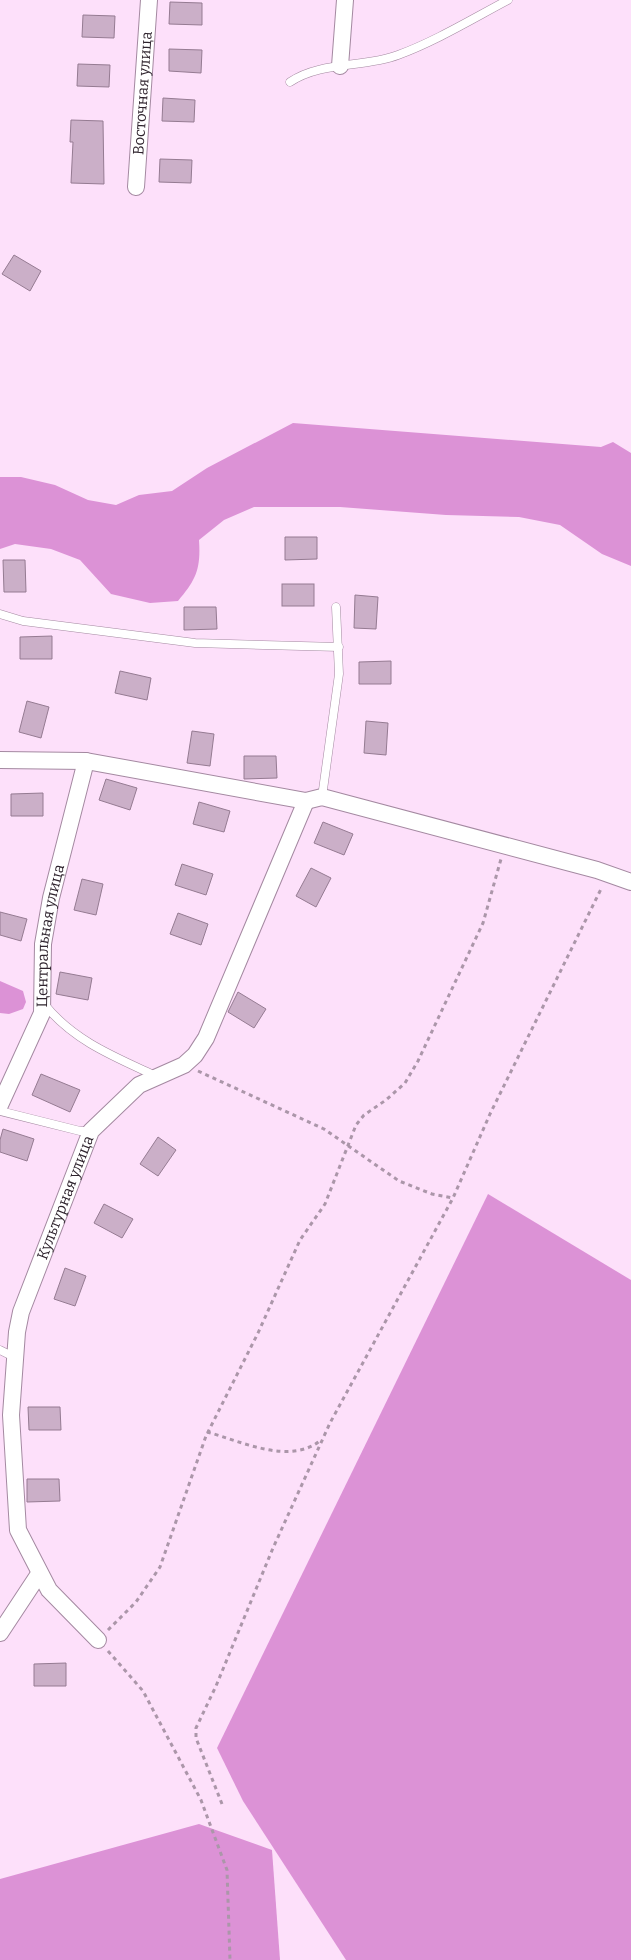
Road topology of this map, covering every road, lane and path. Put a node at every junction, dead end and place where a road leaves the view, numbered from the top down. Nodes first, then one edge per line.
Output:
1 (149, 0) edge
2 (345, 0) edge
3 (508, 0) edge
4 (340, 66) junction
5 (290, 82) dead end
6 (136, 187) dead end
7 (336, 607) dead end
8 (0, 614) edge
9 (339, 647) junction
10 (0, 760) edge
11 (86, 761) junction
12 (322, 797) junction
13 (306, 801) junction
14 (505, 845) junction
15 (608, 875) junction
16 (631, 882) edge
17 (44, 1004) junction
18 (184, 1065) junction
19 (156, 1076) junction
20 (0, 1104) edge
21 (0, 1111) edge
22 (91, 1131) junction
23 (349, 1146) junction
24 (453, 1198) junction
25 (0, 1350) edge
26 (16, 1358) junction
27 (207, 1432) junction
28 (323, 1438) junction
29 (39, 1574) junction
30 (0, 1633) edge
31 (98, 1640) junction
32 (222, 1804) dead end
33 (230, 1960) edge

1 - 6 street, Восточная улица
2 - 4 street
3 - 4 lane
4 - 5 lane
7 - 9 lane
8 - 9 lane
9 - 12 lane
10 - 11 street
11 - 13 street
11 - 17 street, Центральная улица
12 - 13 street
12 - 14 street
13 - 18 street, Культурная улица
14 - 15 street
14 - 23 path
15 - 16 street
15 - 24 path
17 - 19 lane
17 - 20 street, Центральная улица
18 - 19 street, Культурная улица
18 - 23 path
19 - 22 street, Культурная улица
21 - 22 lane
22 - 26 street, Культурная улица
23 - 24 path
23 - 27 path
24 - 28 path
25 - 26 lane
26 - 29 street, Культурная улица
27 - 28 path
27 - 31 path
28 - 32 path
29 - 30 street
29 - 31 street, Культурная улица
31 - 33 path

